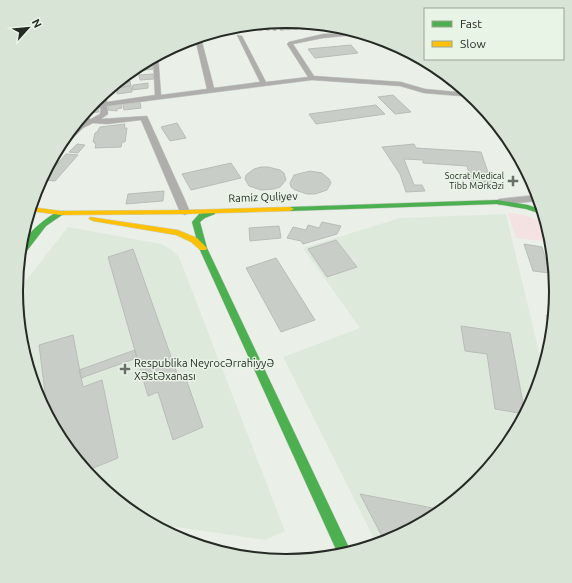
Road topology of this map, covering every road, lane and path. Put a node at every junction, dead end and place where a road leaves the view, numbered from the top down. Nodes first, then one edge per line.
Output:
1 (343, 35) edge
2 (239, 36) dead end
3 (199, 43) edge
4 (156, 63) edge
5 (312, 78) junction
6 (264, 84) junction
7 (211, 90) junction
8 (459, 94) edge
9 (158, 97) junction
10 (101, 105) edge
11 (104, 105) junction
12 (86, 121) edge
13 (90, 121) junction
14 (82, 125) edge
15 (532, 199) edge
16 (497, 202) junction
17 (36, 210) edge
18 (536, 210) edge
19 (217, 211) junction
20 (61, 212) junction
21 (185, 212) junction
22 (27, 245) edge
23 (203, 248) junction
24 (342, 548) edge

1 - 5 street
2 - 6 street
3 - 7 street
4 - 9 street
5 - 6 street
5 - 8 street
6 - 7 street
7 - 9 street
9 - 11 street
10 - 11 street
11 - 13 street
12 - 13 street
13 - 14 street
13 - 21 street
15 - 16 street
16 - 18 main road, Ramiz Quliyev
16 - 19 main road, Ramiz Quliyev
17 - 20 main road, Ramiz Quliyev
19 - 21 main road, Ramiz Quliyev
19 - 23 main road
20 - 21 main road, Ramiz Quliyev
20 - 22 main road
20 - 23 main road
21 - 23 main road
23 - 24 main road

